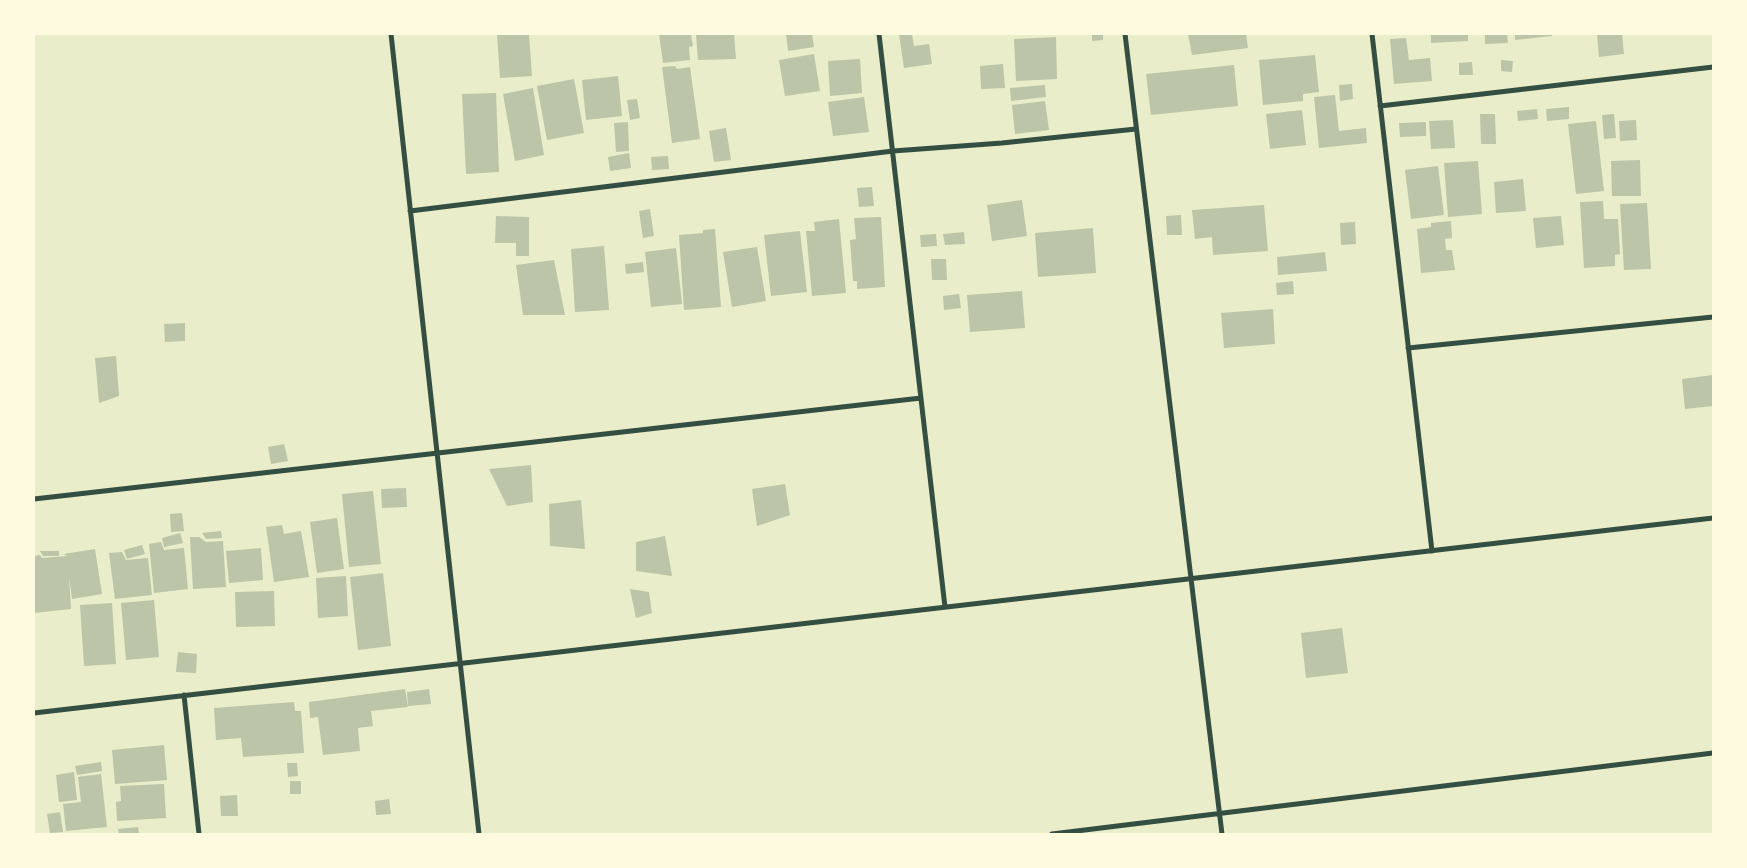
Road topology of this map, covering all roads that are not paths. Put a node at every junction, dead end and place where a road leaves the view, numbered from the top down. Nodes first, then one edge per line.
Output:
1 (391, 34) edge
2 (879, 34) edge
3 (1125, 34) edge
4 (1372, 34) edge
5 (1713, 67) edge
6 (1380, 106) junction
7 (1136, 129) junction
8 (892, 151) junction
9 (410, 211) junction
10 (1713, 317) edge
11 (1408, 348) junction
12 (921, 398) junction
13 (436, 453) junction
14 (34, 499) edge
15 (1713, 518) edge
16 (1432, 550) junction
17 (1191, 578) junction
18 (945, 607) junction
19 (460, 664) junction
20 (184, 695) junction
21 (34, 713) edge
22 (1713, 753) edge
23 (1219, 814) junction
24 (198, 834) edge
25 (479, 834) edge
26 (1052, 834) edge
27 (1222, 834) edge

1 - 9 street
2 - 8 street
3 - 7 street
4 - 6 street
5 - 6 street
6 - 11 street
7 - 8 street
7 - 17 street
8 - 9 street
8 - 12 street
9 - 13 street
10 - 11 street
11 - 16 street
12 - 13 street
12 - 18 street
13 - 14 street
13 - 19 street
15 - 16 street
16 - 17 street
17 - 18 street
17 - 23 street
18 - 19 street
19 - 20 street
19 - 25 street
20 - 21 street
20 - 24 street
22 - 23 street
23 - 26 street
23 - 27 street

